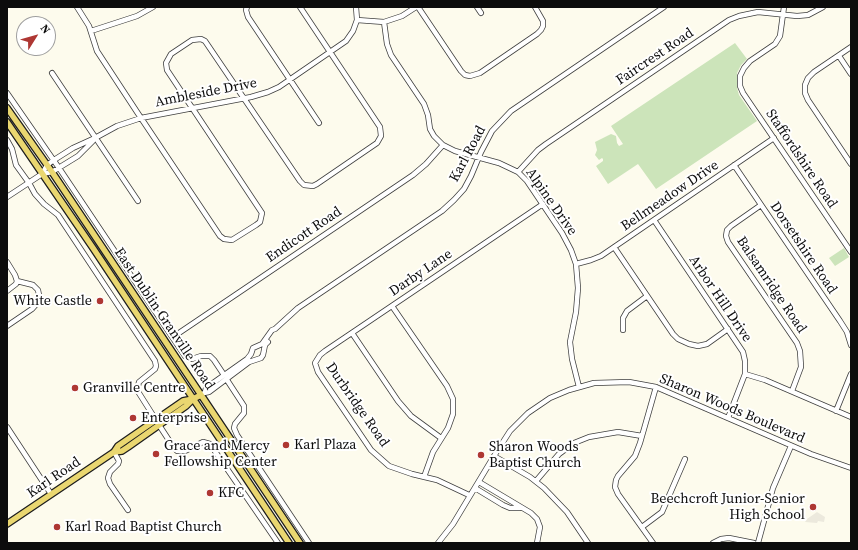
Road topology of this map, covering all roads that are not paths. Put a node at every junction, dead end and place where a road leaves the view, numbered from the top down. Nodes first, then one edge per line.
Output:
1 (77, 7) edge
2 (153, 7) edge
3 (300, 7) edge
4 (356, 7) edge
5 (417, 7) edge
6 (477, 7) edge
7 (535, 7) edge
8 (664, 7) edge
9 (784, 7) edge
10 (822, 7) edge
11 (247, 9) edge
12 (481, 13) dead end
13 (784, 15) junction
14 (357, 20) junction
15 (384, 22) junction
16 (91, 31) junction
17 (851, 47) edge
18 (330, 53) junction
19 (839, 56) junction
20 (52, 73) dead end
21 (851, 74) edge
22 (290, 80) junction
23 (7, 93) edge
24 (244, 98) junction
25 (7, 108) edge
26 (192, 108) junction
27 (141, 118) junction
28 (7, 122) edge
29 (319, 123) dead end
30 (95, 138) junction
31 (774, 138) junction
32 (7, 140) edge
33 (443, 145) junction
34 (478, 158) junction
35 (54, 160) junction
36 (851, 164) edge
37 (47, 165) junction
38 (734, 165) junction
39 (59, 168) junction
40 (52, 172) junction
41 (518, 172) junction
42 (42, 174) junction
43 (29, 183) junction
44 (7, 197) edge
45 (138, 201) dead end
46 (543, 204) junction
47 (761, 205) junction
48 (654, 220) junction
49 (614, 247) junction
50 (851, 252) edge
51 (7, 262) edge
52 (576, 264) junction
53 (17, 281) junction
54 (7, 291) edge
55 (647, 296) junction
56 (392, 306) junction
57 (7, 326) edge
58 (275, 329) junction
59 (728, 329) junction
60 (623, 330) dead end
61 (352, 333) junction
62 (173, 337) junction
63 (851, 345) edge
64 (258, 347) junction
65 (263, 351) junction
66 (251, 354) junction
67 (257, 359) junction
68 (315, 363) joint
69 (746, 374) junction
70 (851, 374) edge
71 (225, 377) junction
72 (579, 387) junction
73 (656, 387) junction
74 (792, 391) junction
75 (203, 393) junction
76 (193, 399) junction
77 (836, 411) junction
78 (851, 417) edge
79 (728, 418) junction
80 (157, 423) junction
81 (7, 427) edge
82 (642, 436) junction
83 (441, 438) junction
84 (791, 446) junction
85 (114, 452) junction
86 (494, 456) junction
87 (685, 459) dead end
88 (851, 468) edge
89 (424, 477) junction
90 (479, 482) junction
91 (536, 482) junction
92 (475, 488) junction
93 (51, 494) junction
94 (470, 495) junction
95 (522, 508) junction
96 (128, 510) dead end
97 (7, 524) edge
98 (642, 527) junction
99 (278, 543) edge
100 (289, 543) edge
101 (300, 543) edge
102 (309, 543) edge
103 (438, 543) edge
104 (537, 543) edge
105 (588, 543) edge
106 (653, 543) edge
107 (713, 543) edge
108 (754, 543) edge
109 (758, 543) edge

1 - 16 street
2 - 16 street
3 - 18 street
4 - 14 street, Ambleside Drive
5 - 7 street
5 - 15 street
6 - 12 street
8 - 34 street, Karl Road
9 - 13 street
10 - 13 street, Faircrest Road
11 - 22 street
13 - 31 street, Staffordshire Road
13 - 41 street, Faircrest Road
14 - 15 street
14 - 18 street, Ambleside Drive
15 - 33 street, Alpine Drive
16 - 27 street
17 - 19 street
18 - 22 street, Ambleside Drive
18 - 24 street
19 - 21 street
19 - 36 street
20 - 30 street
22 - 24 street, Ambleside Drive
22 - 29 street
23 - 35 street, East Dublin Granville Road
24 - 26 street, Ambleside Drive
24 - 26 street
25 - 37 main road, East Dublin Granville Road
26 - 27 street, Ambleside Drive
26 - 27 street
27 - 30 street, Ambleside Drive
28 - 42 main road, East Dublin Granville Road
30 - 35 street, Ambleside Drive
30 - 39 street, Ambleside Drive
30 - 45 street
31 - 38 street, Bellmeadow Drive
31 - 50 street, Staffordshire Road
32 - 43 street
33 - 34 street, Alpine Drive
33 - 62 street, Endicott Road
34 - 41 street, Alpine Drive
34 - 58 street, Karl Road
35 - 37 street, Ambleside Drive
35 - 39 street, East Dublin Granville Road
37 - 40 main road, East Dublin Granville Road
37 - 42 street, Ambleside Drive
38 - 47 street, Dorsetshire Road
38 - 48 street, Bellmeadow Drive
39 - 40 street, Ambleside Drive
39 - 62 street, East Dublin Granville Road
40 - 42 street, Ambleside Drive
40 - 75 main road, East Dublin Granville Road
41 - 46 street, Alpine Drive
42 - 43 street
42 - 76 main road, East Dublin Granville Road
43 - 44 street
43 - 80 street
46 - 52 street, Alpine Drive
46 - 56 street, Darby Lane
47 - 63 street, Dorsetshire Road
47 - 74 street, Balsamridge Road
48 - 49 street, Bellmeadow Drive
48 - 59 street, Arbor Hill Drive
49 - 52 street, Bellmeadow Drive
49 - 55 street
51 - 53 street
52 - 72 street, Alpine Drive
53 - 54 street
53 - 57 street
55 - 59 street
55 - 60 street
56 - 61 street, Darby Lane
56 - 83 street
58 - 64 street, Karl Road
58 - 65 street, Karl Road
59 - 69 street, Arbor Hill Drive
61 - 68 street, Darby Lane
61 - 83 street
62 - 71 street, East Dublin Granville Road
64 - 65 street
64 - 66 street
65 - 67 street
66 - 67 street
66 - 71 street, Karl Road
67 - 71 street, Karl Road
68 - 89 street, Durbridge Road
69 - 74 street
69 - 79 street, Arbor Hill Drive
70 - 77 street
71 - 75 street, Karl Road
71 - 102 street, East Dublin Granville Road
72 - 73 street, Sharon Woods Boulevard
72 - 86 street, Sharon Woods Boulevard
73 - 79 street, Sharon Woods Boulevard
73 - 82 street
74 - 77 street
75 - 76 main road, Karl Road
75 - 101 main road, East Dublin Granville Road
76 - 80 main road, Karl Road
76 - 100 main road, East Dublin Granville Road
77 - 78 street
79 - 84 street, Sharon Woods Boulevard
80 - 85 main road, Karl Road
80 - 99 street
81 - 93 street
82 - 91 street
82 - 98 street
83 - 89 street
84 - 88 street, Sharon Woods Boulevard
84 - 109 street
85 - 93 main road, Karl Road
85 - 96 street
86 - 90 street, Sharon Woods Boulevard
86 - 91 street
87 - 98 street
89 - 94 street, Durbridge Road
90 - 92 street, Sharon Woods Boulevard
90 - 95 street
91 - 105 street
92 - 94 street, Sharon Woods Boulevard
92 - 95 street
93 - 97 main road, Karl Road
94 - 103 street, Sharon Woods Boulevard
95 - 104 street
98 - 106 street
107 - 108 street

